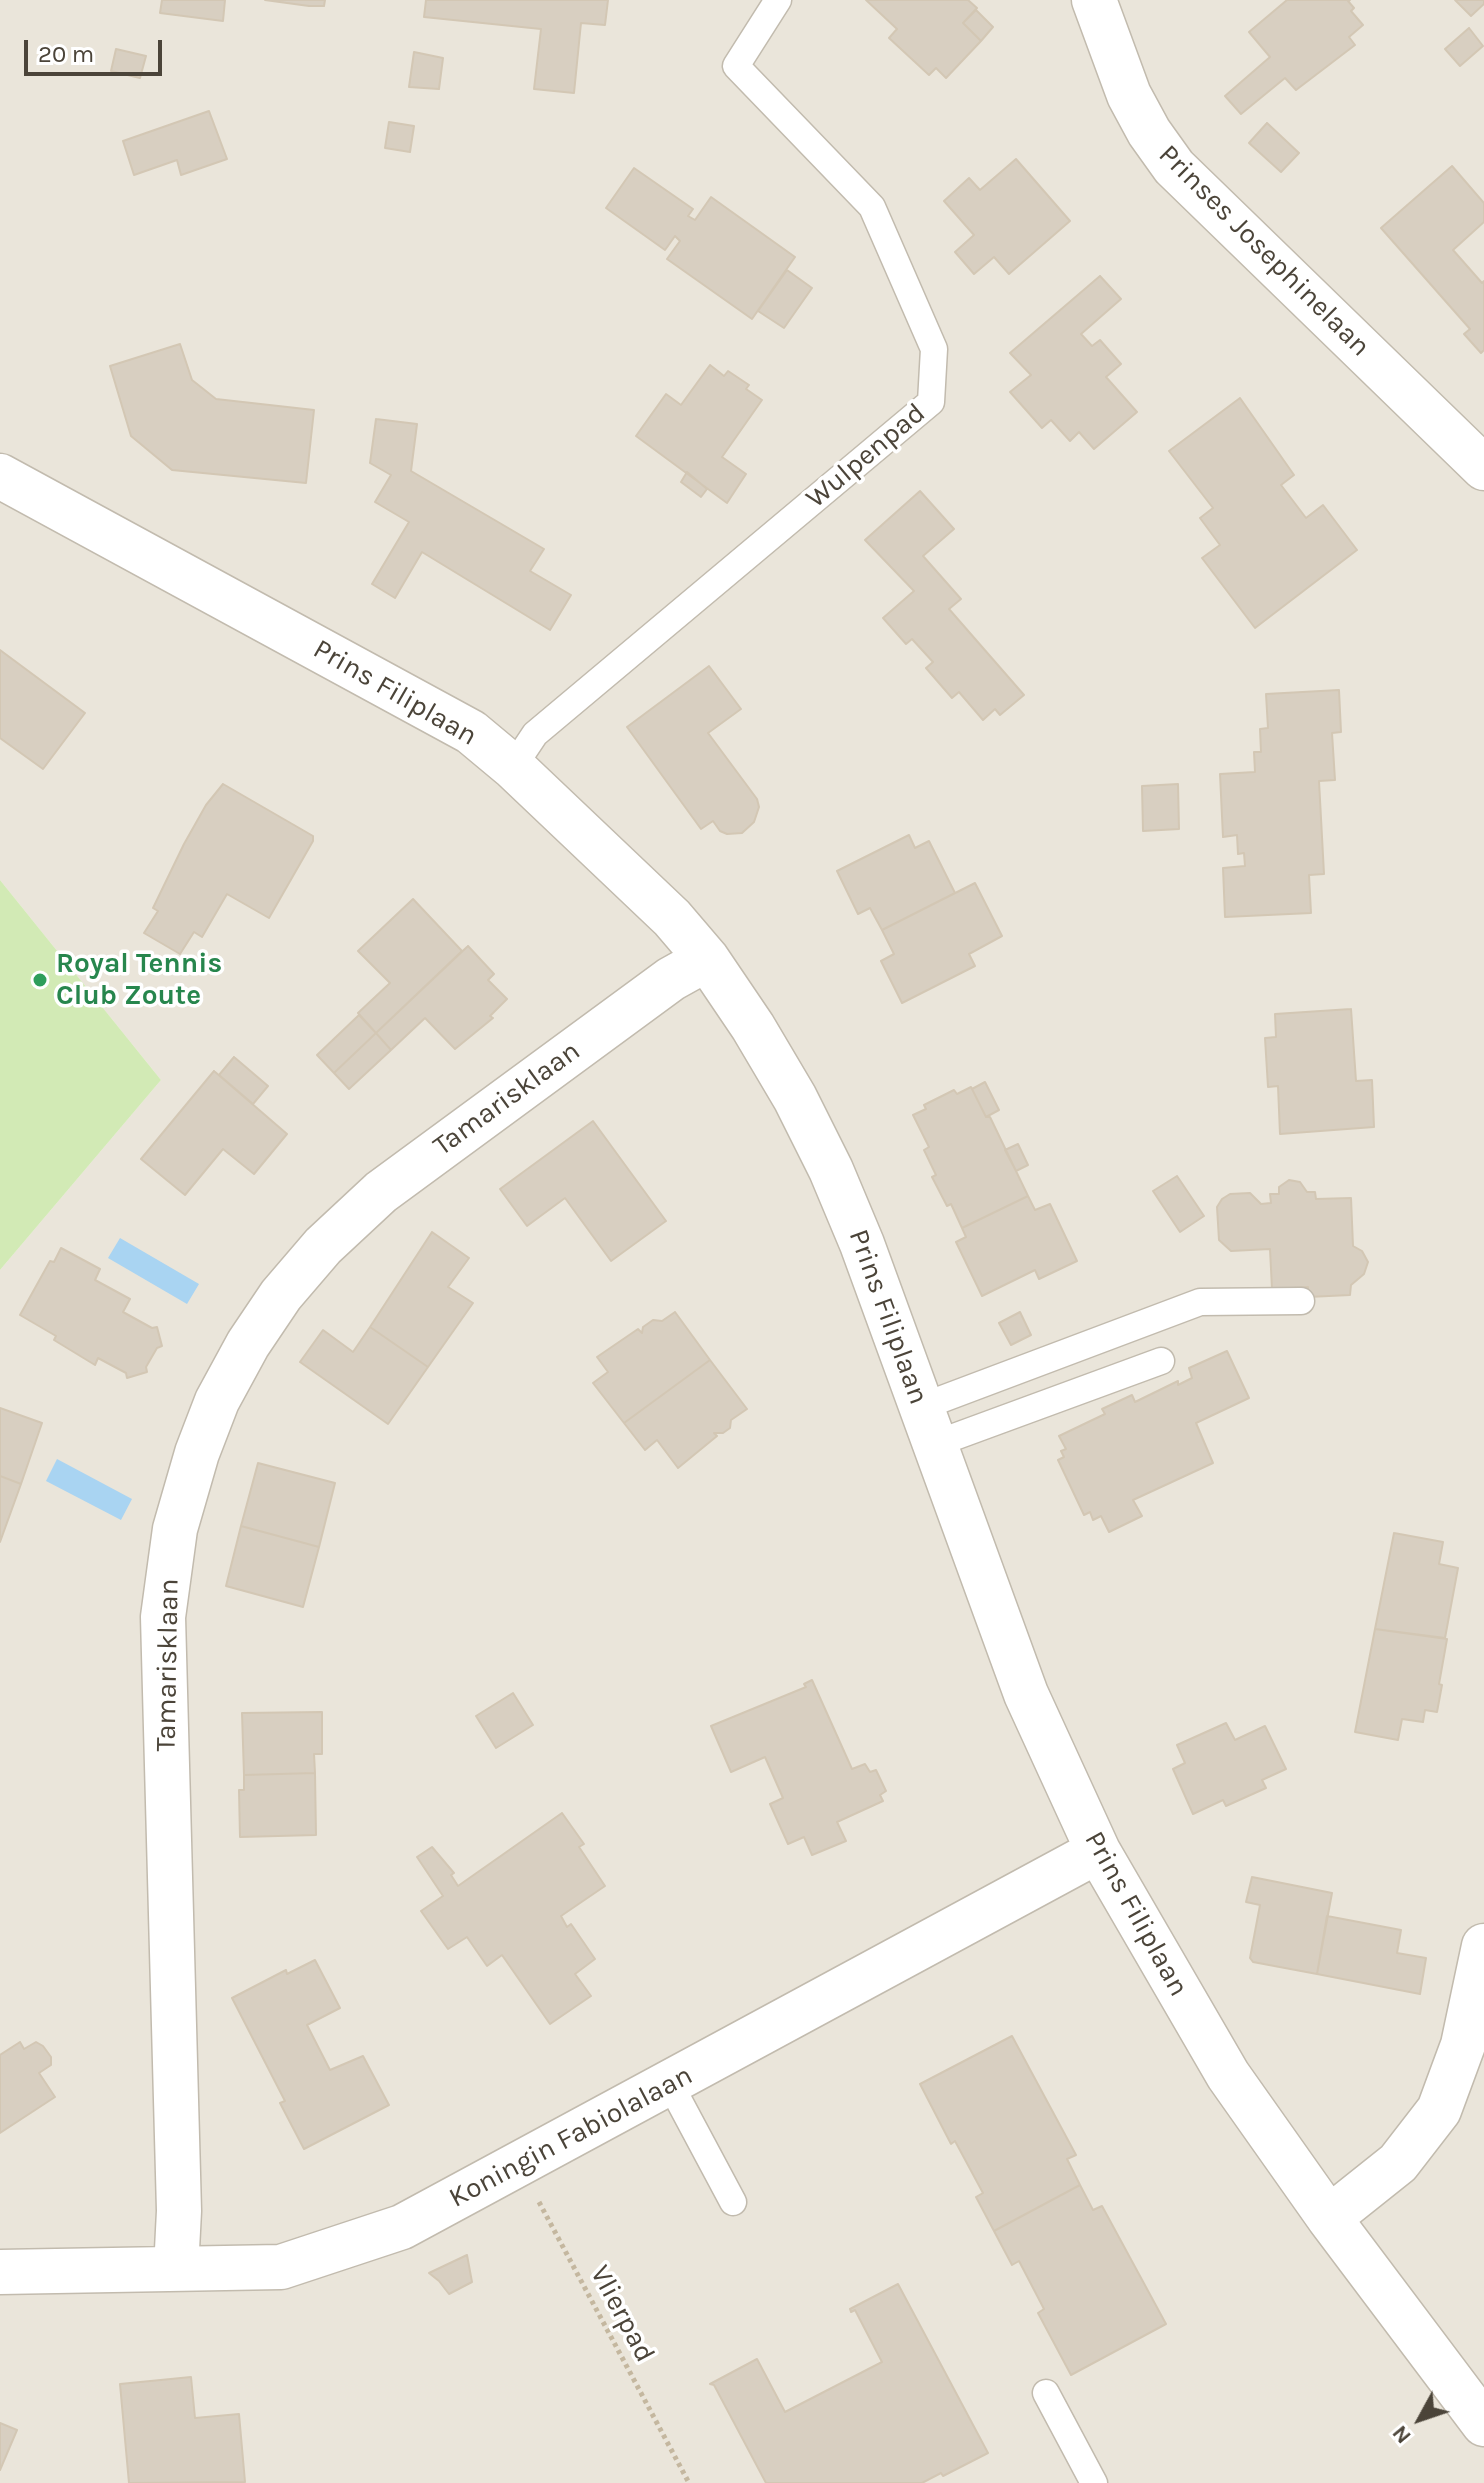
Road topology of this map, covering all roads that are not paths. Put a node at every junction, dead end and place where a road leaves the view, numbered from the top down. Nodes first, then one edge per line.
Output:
1 (778, 0) edge
2 (1094, 0) edge
3 (1484, 468) edge
4 (0, 476) edge
5 (513, 767) junction
6 (707, 959) junction
7 (1301, 1301) dead end
8 (1161, 1361) dead end
9 (928, 1426) junction
10 (1098, 1851) junction
11 (1483, 1957) edge
12 (670, 2084) junction
13 (733, 2202) dead end
14 (1329, 2218) junction
15 (176, 2269) junction
16 (0, 2272) edge
17 (1046, 2393) dead end
18 (1484, 2424) edge
19 (1094, 2483) edge

1 - 5 lane, Wulpenpad
2 - 3 street, Prinses Josephinelaan
4 - 5 street, Prins Filiplaan
5 - 6 street, Prins Filiplaan
6 - 9 street, Prins Filiplaan
6 - 15 street, Tamarisklaan
7 - 9 lane
8 - 9 lane
9 - 10 street, Prins Filiplaan
10 - 12 street, Koningin Fabiolalaan
10 - 14 street, Prins Filiplaan
11 - 14 street
12 - 13 lane
12 - 15 street, Koningin Fabiolalaan
14 - 18 street, Prins Filiplaan
15 - 16 street, Koningin Fabiolalaan
17 - 19 lane

